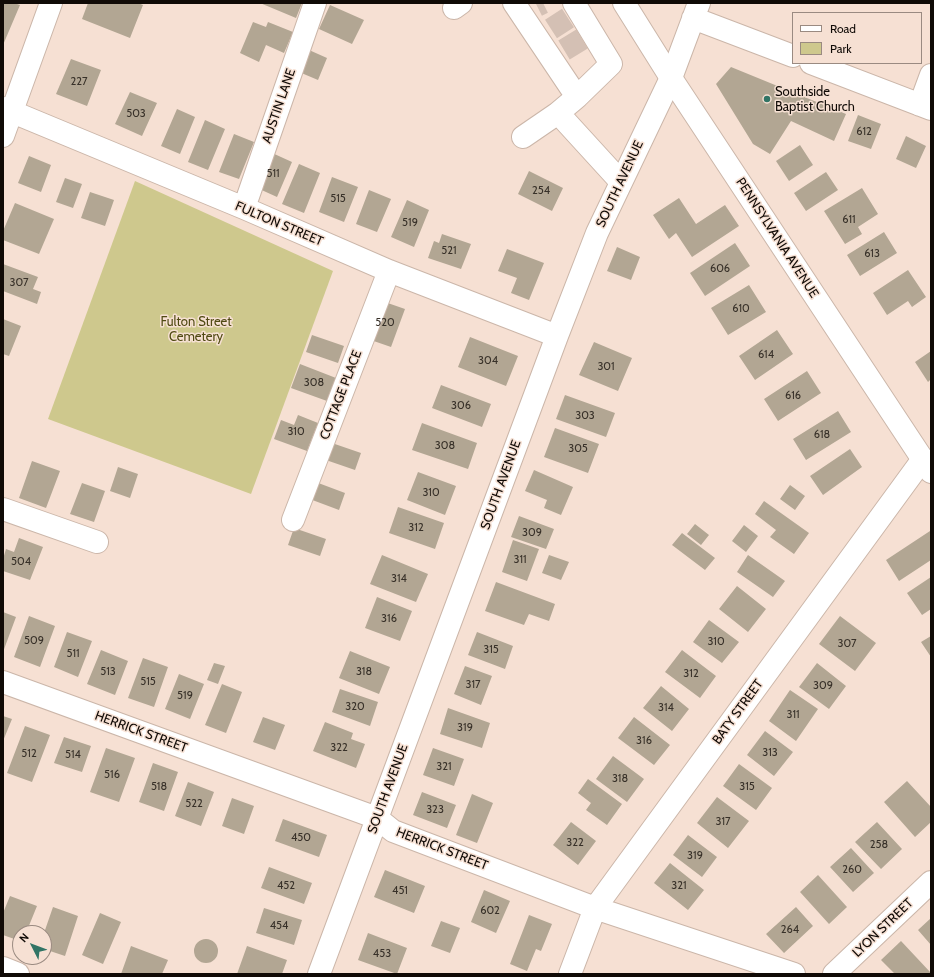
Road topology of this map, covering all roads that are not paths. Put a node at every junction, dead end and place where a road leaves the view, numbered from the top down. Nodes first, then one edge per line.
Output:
1 (51, 3) edge
2 (315, 3) edge
3 (624, 3) edge
4 (524, 8) edge
5 (696, 10) edge
6 (562, 20) edge
7 (572, 45) junction
8 (792, 56) edge
9 (814, 64) edge
10 (931, 75) edge
11 (671, 78) junction
12 (577, 97) junction
13 (926, 107) edge
14 (8, 110) edge
15 (558, 113) junction
16 (3, 136) edge
17 (523, 137) dead end
18 (621, 182) junction
19 (244, 208) junction
20 (389, 271) junction
21 (557, 336) junction
22 (927, 465) edge
23 (3, 509) edge
24 (293, 520) dead end
25 (97, 542) dead end
26 (3, 682) edge
27 (377, 818) junction
28 (931, 882) edge
29 (595, 908) junction
30 (3, 968) edge
31 (18, 974) edge
32 (319, 974) edge
33 (570, 974) edge
34 (794, 974) edge
35 (834, 974) edge

1 - 14 street
2 - 19 street, AUSTIN LANE
3 - 11 street, PENNSYLVANIA AVENUE
4 - 6 street
5 - 8 street
5 - 11 street, SOUTH AVENUE
6 - 7 street
6 - 7 street
7 - 12 street
7 - 12 street
9 - 13 street
10 - 13 street
11 - 18 street, SOUTH AVENUE
11 - 22 street, PENNSYLVANIA AVENUE
12 - 15 street
14 - 16 street
14 - 19 street, FULTON STREET
15 - 17 street
15 - 18 street
18 - 21 street, SOUTH AVENUE
19 - 20 street, FULTON STREET
20 - 21 street, FULTON STREET
20 - 24 street, COTTAGE PLACE
21 - 27 street, SOUTH AVENUE
22 - 29 street, BATY STREET
23 - 25 street
26 - 27 street, HERRICK STREET
27 - 29 street, HERRICK STREET
27 - 32 street, SOUTH AVENUE
28 - 35 street, LYON STREET
29 - 33 street, BATY STREET
29 - 34 street, HERRICK STREET
30 - 31 street

